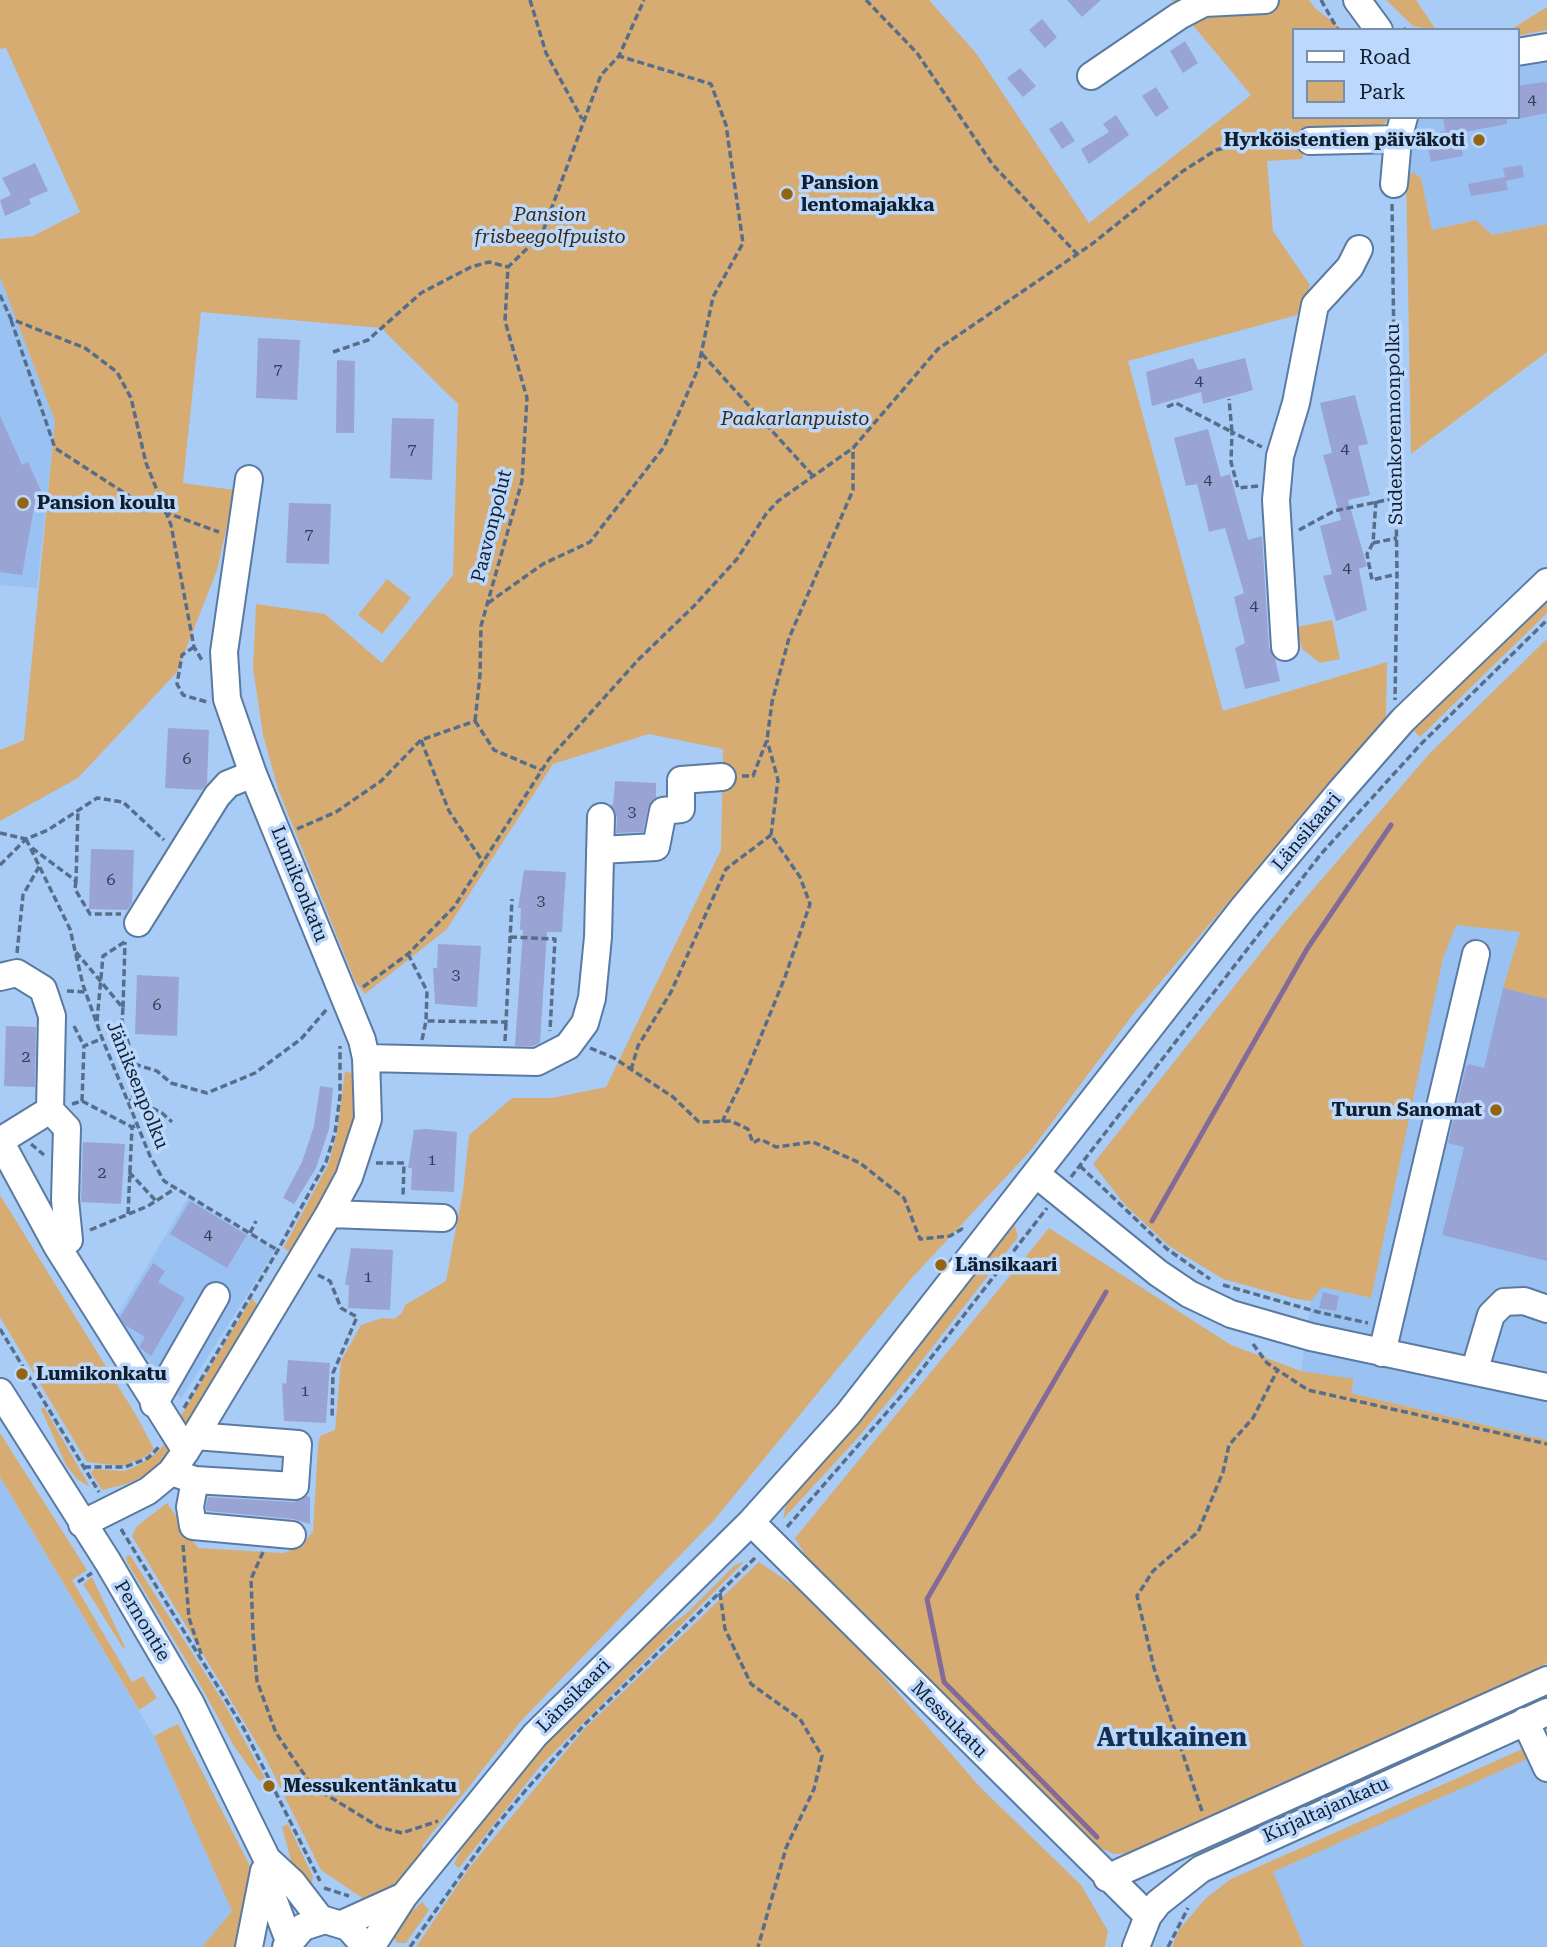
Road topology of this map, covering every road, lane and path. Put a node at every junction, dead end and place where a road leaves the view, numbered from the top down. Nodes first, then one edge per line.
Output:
1 (530, 0) edge
2 (644, 0) edge
3 (866, 0) edge
4 (1265, 0) edge
5 (1321, 0) edge
6 (1357, 0) edge
7 (1337, 28) edge
8 (1377, 28) edge
9 (1547, 47) edge
10 (1519, 52) edge
11 (619, 56) junction
12 (1091, 76) dead end
13 (583, 120) junction
14 (1401, 128) edge
15 (1310, 141) joint
16 (1394, 184) joint
17 (1359, 249) dead end
18 (1078, 255) junction
19 (508, 267) junction
20 (0, 295) edge
21 (11, 319) junction
22 (333, 352) dead end
23 (701, 353) junction
24 (1229, 399) dead end
25 (1167, 407) dead end
26 (1232, 432) junction
27 (853, 448) junction
28 (1280, 456) junction
29 (814, 477) junction
30 (249, 479) dead end
31 (1278, 484) junction
32 (1396, 498) junction
33 (1376, 501) junction
34 (167, 513) junction
35 (1397, 537) junction
36 (241, 539) junction
37 (1279, 543) junction
38 (1373, 543) junction
39 (1397, 574) junction
40 (1547, 582) edge
41 (487, 604) junction
42 (1285, 647) dead end
43 (205, 666) dead end
44 (1395, 709) dead end
45 (475, 721) junction
46 (421, 740) junction
47 (767, 740) junction
48 (541, 770) junction
49 (253, 774) junction
50 (722, 776) joint
51 (78, 808) junction
52 (601, 817) dead end
53 (312, 822) dead end
54 (0, 833) edge
55 (771, 835) junction
56 (26, 839) junction
57 (30, 847) junction
58 (600, 850) junction
59 (181, 855) junction
60 (483, 863) junction
61 (0, 864) edge
62 (40, 865) junction
63 (76, 881) junction
64 (512, 899) dead end
65 (136, 926) junction
66 (510, 937) junction
67 (75, 950) junction
68 (408, 954) junction
69 (1476, 954) dead end
70 (9, 975) edge
71 (99, 982) junction
72 (345, 997) junction
73 (122, 1007) junction
74 (426, 1021) junction
75 (97, 1023) junction
76 (102, 1038) junction
77 (574, 1038) junction
78 (340, 1043) dead end
79 (548, 1056) junction
80 (366, 1058) junction
81 (419, 1059) junction
82 (134, 1063) junction
83 (631, 1070) junction
84 (131, 1100) junction
85 (82, 1101) junction
86 (50, 1110) junction
87 (172, 1122) dead end
88 (722, 1122) junction
89 (135, 1126) junction
90 (15, 1132) junction
91 (370, 1163) dead end
92 (1080, 1166) dead end
93 (65, 1171) junction
94 (129, 1172) junction
95 (1037, 1174) junction
96 (176, 1188) junction
97 (156, 1201) junction
98 (128, 1214) junction
99 (329, 1214) junction
100 (402, 1217) junction
101 (443, 1219) dead end
102 (256, 1221) dead end
103 (250, 1233) junction
104 (967, 1233) dead end
105 (69, 1240) joint
106 (296, 1261) junction
107 (216, 1296) dead end
108 (1547, 1309) edge
109 (1344, 1318) dead end
110 (0, 1329) edge
111 (1252, 1343) dead end
112 (1382, 1353) junction
113 (1475, 1369) junction
114 (1277, 1371) junction
115 (1547, 1387) edge
116 (0, 1392) edge
117 (154, 1404) junction
118 (332, 1419) dead end
119 (185, 1438) junction
120 (1547, 1444) edge
121 (84, 1467) junction
122 (183, 1476) junction
123 (111, 1511) junction
124 (751, 1522) junction
125 (82, 1524) junction
126 (183, 1533) dead end
127 (281, 1534) joint
128 (719, 1593) dead end
129 (202, 1660) junction
130 (1547, 1680) edge
131 (1536, 1716) edge
132 (1547, 1768) edge
133 (473, 1813) junction
134 (1209, 1833) junction
135 (267, 1859) junction
136 (1107, 1878) junction
137 (445, 1882) dead end
138 (451, 1887) dead end
139 (404, 1896) junction
140 (353, 1898) dead end
141 (1148, 1916) junction
142 (332, 1922) junction
143 (288, 1944) edge
144 (249, 1947) edge
145 (366, 1947) edge
146 (371, 1947) edge
147 (758, 1947) edge
148 (1136, 1947) edge

1 - 13 path
2 - 11 path
3 - 18 path
4 - 12 street
5 - 7 path
6 - 8 street
9 - 10 street
11 - 13 path
11 - 23 path
13 - 19 path
14 - 15 street
14 - 16 street
15 - 18 path
16 - 32 path, Sudenkorennonpolku
17 - 28 street
18 - 27 path
19 - 22 path
19 - 41 path, Paavonpolut
20 - 21 path
21 - 34 path
21 - 34 path
23 - 29 path
23 - 41 path
24 - 26 path
25 - 26 path
26 - 28 path
26 - 31 path
27 - 29 path
27 - 47 path
28 - 31 street
29 - 48 path
30 - 36 street, Lumikonkatu
31 - 37 street
32 - 33 path
32 - 35 path, Sudenkorennonpolku
33 - 37 path
33 - 38 path
34 - 36 path
34 - 43 path
35 - 38 path
35 - 39 path, Sudenkorennonpolku
36 - 49 street, Lumikonkatu
37 - 42 street
38 - 39 path
39 - 44 path, Sudenkorennonpolku
40 - 95 street, Länsikaari
41 - 45 path, Paavonpolut
45 - 46 path
45 - 48 path
46 - 53 path
46 - 60 path
47 - 50 path
47 - 55 path
48 - 60 path
49 - 59 street
49 - 72 street, Lumikonkatu
50 - 58 street
51 - 56 path
51 - 59 path
51 - 63 path
52 - 58 street
54 - 56 path
55 - 83 path
55 - 88 path
56 - 57 path, Jäniksenpolku
56 - 61 path
57 - 62 path, Jäniksenpolku
57 - 63 path
58 - 77 street
59 - 65 street
60 - 68 path
62 - 67 path, Jäniksenpolku
62 - 70 path
63 - 65 path
64 - 66 path
65 - 71 path
65 - 73 path
66 - 74 path
66 - 79 path
67 - 71 path
67 - 75 path, Jäniksenpolku
68 - 72 path
68 - 74 path
69 - 112 street
70 - 86 street
71 - 73 path
71 - 75 path
72 - 80 street, Lumikonkatu
72 - 82 path
73 - 82 path
74 - 81 path
75 - 76 path, Jäniksenpolku
76 - 84 path, Jäniksenpolku
76 - 85 path
77 - 79 street
77 - 83 path
78 - 106 path
79 - 81 street
80 - 81 street
80 - 99 street, Lumikonkatu
82 - 84 path
83 - 88 path
84 - 87 path
84 - 89 path, Jäniksenpolku
85 - 86 path
85 - 89 path
86 - 90 street
86 - 93 street
88 - 104 path
89 - 94 path
89 - 96 path, Jäniksenpolku
90 - 93 path
90 - 117 street
91 - 100 path
92 - 109 path
93 - 105 street
94 - 97 path
94 - 98 path
95 - 112 street
95 - 124 street, Länsikaari
96 - 97 path
96 - 103 path, Jäniksenpolku
97 - 98 path
98 - 105 path
99 - 100 street
99 - 106 street, Lumikonkatu
100 - 101 street
102 - 103 path
103 - 106 path, Jäniksenpolku
106 - 118 path, Jäniksenpolku
106 - 119 street, Lumikonkatu
106 - 119 path
107 - 117 street
108 - 113 street
110 - 121 path
111 - 114 path
112 - 113 street
113 - 115 street
114 - 120 path
114 - 134 path
116 - 125 street, Pernontie
117 - 119 street
119 - 121 path
119 - 122 street, Lumikonkatu
119 - 122 street
121 - 123 path
122 - 123 street, Lumikonkatu
122 - 127 street
123 - 125 street, Lumikonkatu
123 - 129 path
124 - 133 street, Länsikaari
124 - 136 street, Messukatu
125 - 135 street, Pernontie
126 - 129 path
127 - 133 path
128 - 147 path
129 - 140 path
130 - 134 street, Kirjaltajankatu
131 - 132 street
131 - 141 street, Kirjaltajankatu
133 - 139 street, Länsikaari
134 - 136 street, Kirjaltajankatu
135 - 142 street, Pernontie
135 - 143 street, Pernontie
135 - 144 street
136 - 141 street, Messukatu
137 - 138 path
139 - 142 street, Länsikaari
139 - 146 street, Länsikaari
141 - 148 street, Kirjaltajankatu
142 - 143 street, Länsikaari
142 - 145 street, Pernontie

